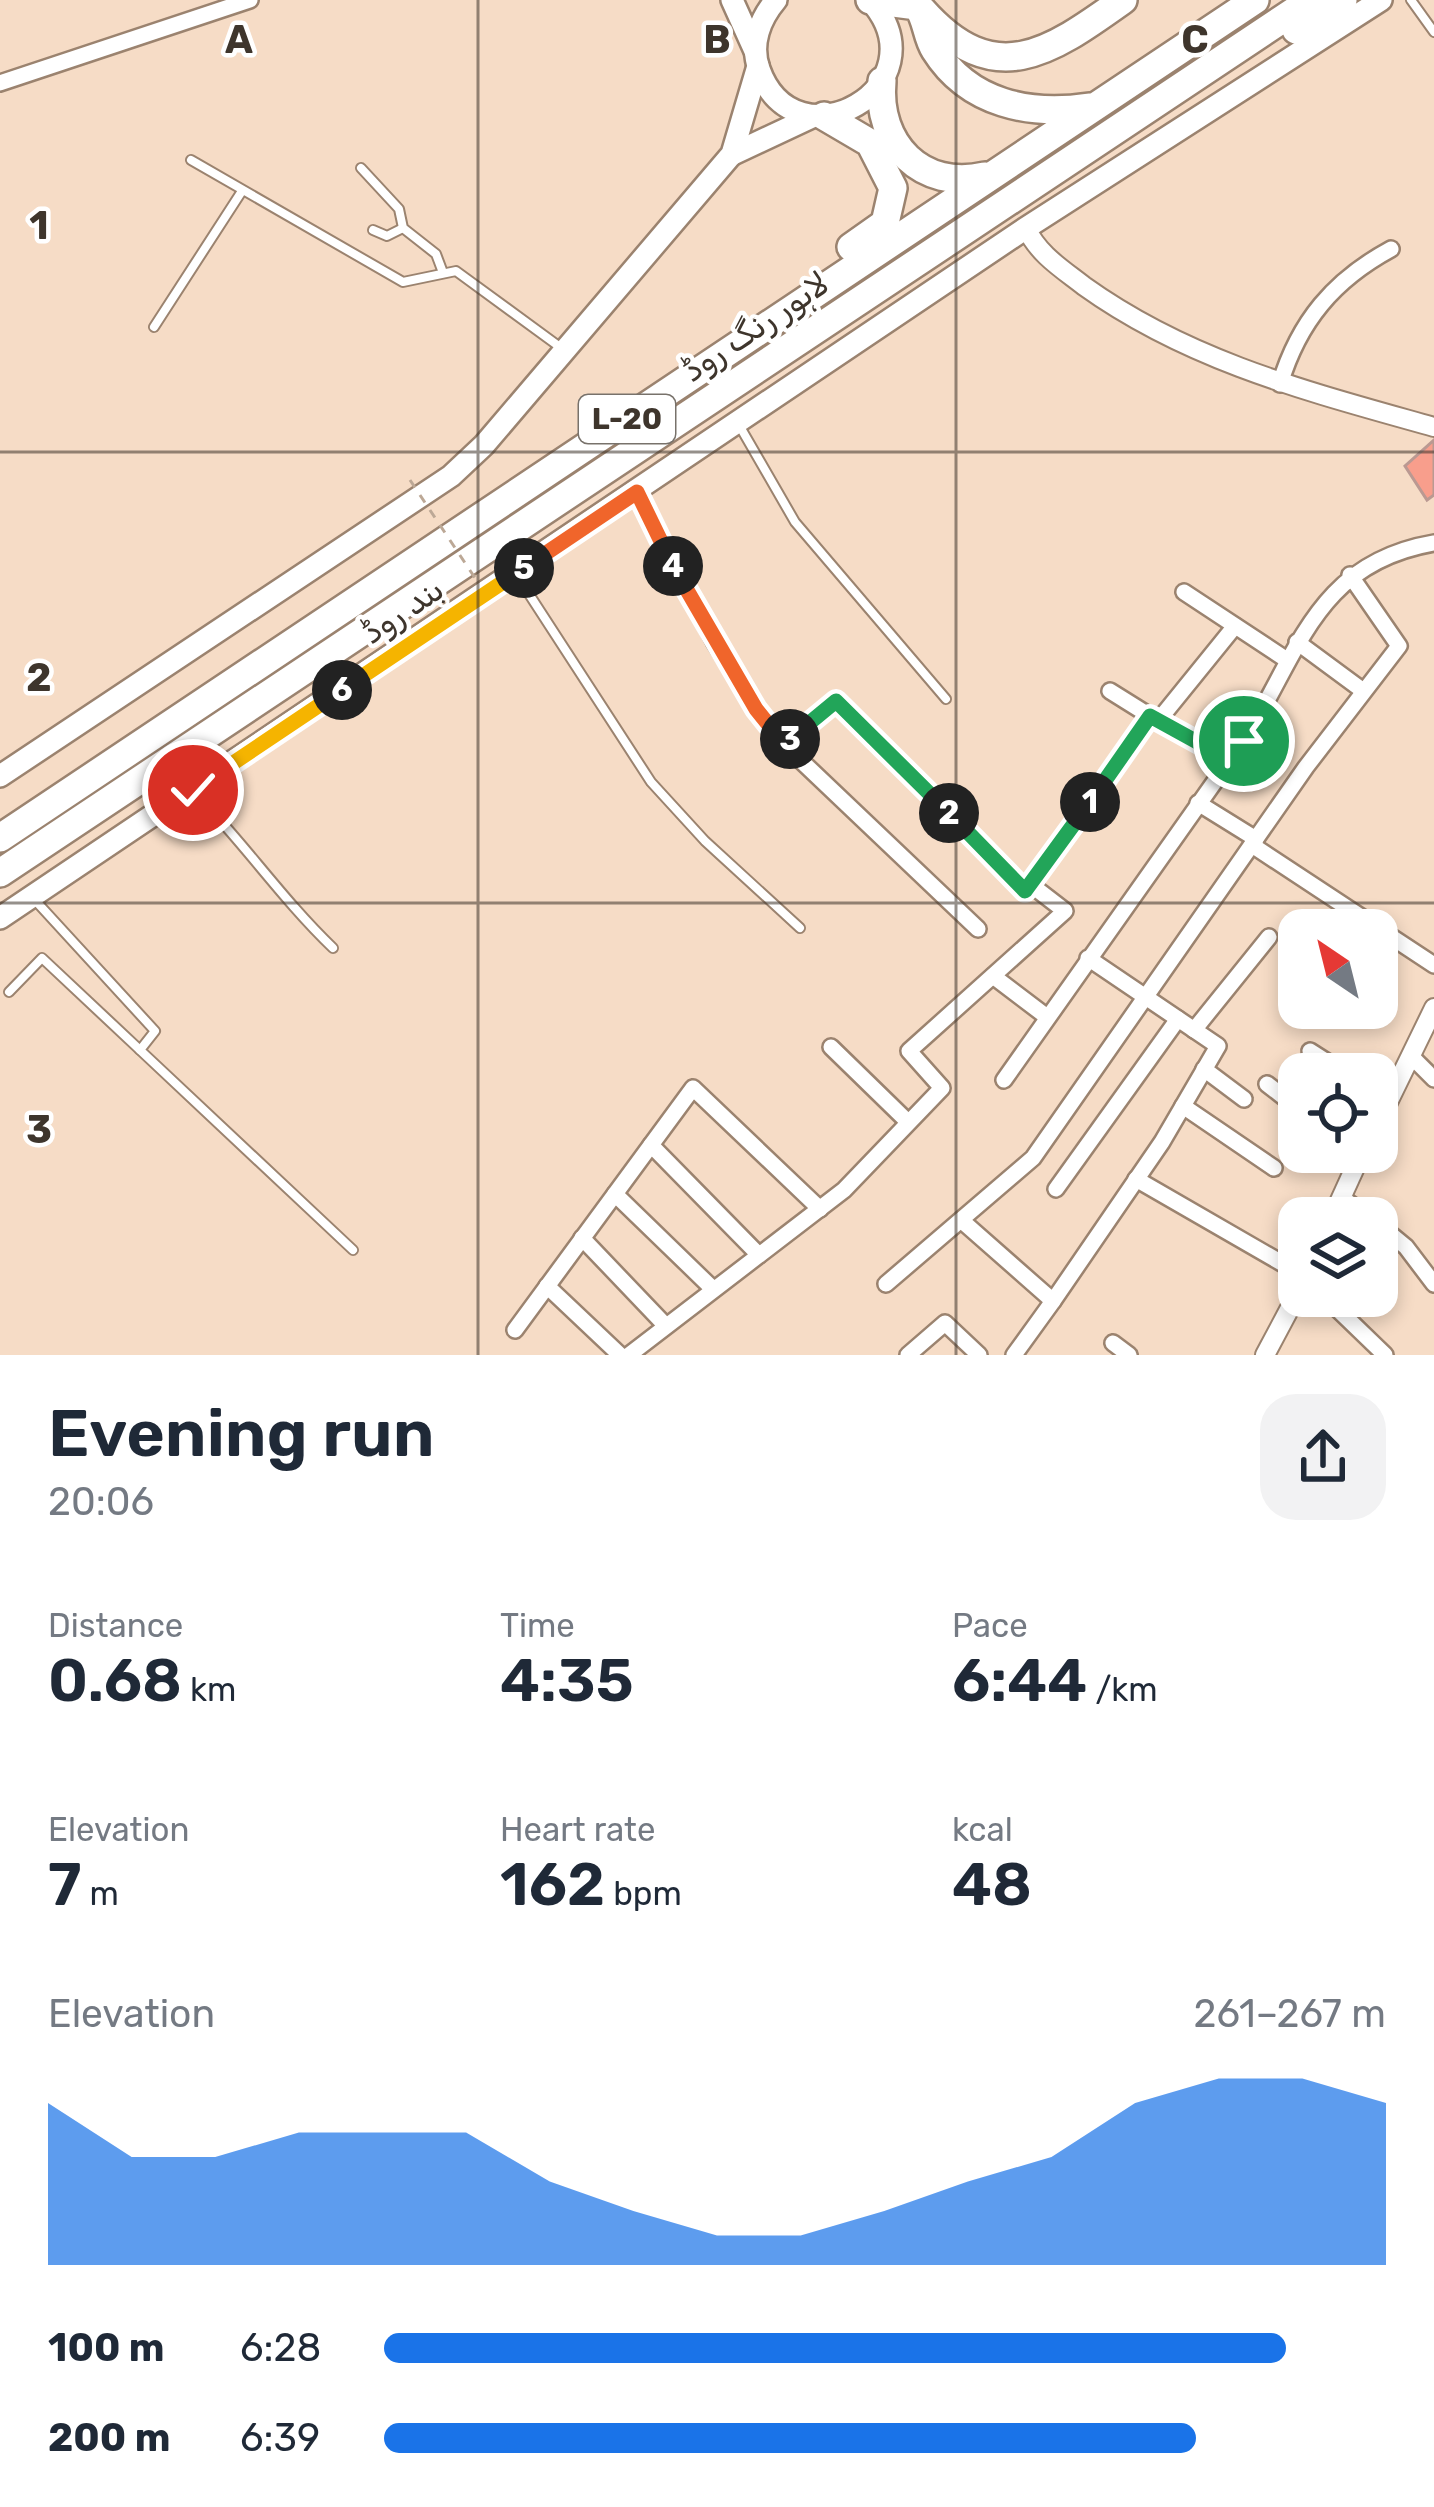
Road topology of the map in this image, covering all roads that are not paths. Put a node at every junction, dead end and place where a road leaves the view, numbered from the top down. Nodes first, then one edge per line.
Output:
1 (250, 0) edge
2 (732, 0) edge
3 (776, 0) edge
4 (1123, 0) edge
5 (1255, 0) edge
6 (1311, 0) edge
7 (1343, 0) edge
8 (1381, 0) edge
9 (1411, 0) edge
10 (898, 7) edge
11 (1434, 32) edge
12 (756, 59) junction
13 (882, 81) junction
14 (0, 83) edge
15 (1093, 106) junction
16 (819, 116) junction
17 (1118, 128) junction
18 (733, 154) junction
19 (191, 160) dead end
20 (361, 168) dead end
21 (997, 171) junction
22 (242, 191) junction
23 (403, 228) junction
24 (1026, 228) junction
25 (373, 230) dead end
26 (1391, 249) dead end
27 (442, 270) junction
28 (154, 327) dead end
29 (565, 351) junction
30 (1280, 383) junction
31 (738, 423) junction
32 (1434, 427) edge
33 (529, 484) junction
34 (637, 492) junction
35 (1434, 543) edge
36 (516, 573) junction
37 (1350, 575) junction
38 (1184, 592) dead end
39 (1235, 626) junction
40 (1298, 642) junction
41 (1287, 660) junction
42 (1362, 690) junction
43 (1110, 691) dead end
44 (946, 699) dead end
45 (1154, 718) junction
46 (784, 744) junction
47 (1230, 760) junction
48 (0, 776) edge
49 (193, 790) junction
50 (1198, 803) junction
51 (0, 838) edge
52 (1254, 842) junction
53 (0, 873) edge
54 (1030, 884) junction
55 (32, 897) junction
56 (0, 918) edge
57 (800, 928) dead end
58 (979, 929) dead end
59 (1269, 938) dead end
60 (333, 948) dead end
61 (1088, 958) junction
62 (1434, 965) edge
63 (993, 976) junction
64 (9, 992) dead end
65 (1146, 998) junction
66 (1434, 1008) edge
67 (1046, 1017) junction
68 (1178, 1019) junction
69 (1194, 1030) junction
70 (831, 1046) dead end
71 (140, 1050) junction
72 (1310, 1051) dead end
73 (1313, 1053) edge
74 (1412, 1058) junction
75 (1204, 1069) junction
76 (1398, 1077) edge
77 (1434, 1078) edge
78 (1004, 1080) dead end
79 (1267, 1084) dead end
80 (1278, 1093) edge
81 (1244, 1099) dead end
82 (1183, 1106) junction
83 (908, 1122) junction
84 (650, 1145) junction
85 (1274, 1168) dead end
86 (1351, 1173) edge
87 (1136, 1179) junction
88 (1056, 1190) dead end
89 (615, 1194) junction
90 (1341, 1197) edge
91 (820, 1209) junction
92 (961, 1220) junction
93 (582, 1238) junction
94 (1398, 1241) edge
95 (353, 1250) dead end
96 (759, 1256) junction
97 (1278, 1261) edge
98 (886, 1284) dead end
99 (1434, 1284) edge
100 (548, 1286) junction
101 (713, 1289) junction
102 (1053, 1301) junction
103 (1285, 1317) edge
104 (1346, 1317) edge
105 (666, 1326) junction
106 (515, 1330) dead end
107 (1113, 1343) dead end
108 (624, 1355) edge
109 (908, 1355) edge
110 (979, 1355) edge
111 (1014, 1355) edge
112 (1130, 1355) edge
113 (1265, 1355) edge
114 (1385, 1355) edge

1 - 14 street
2 - 12 main road
3 - 12 main road
4 - 10 highway
5 - 15 highway, لاہور رنگ روڈ / L-20
6 - 17 highway, لاہور رنگ روڈ / L-20
7 - 17 highway
8 - 24 main road, بند روڈ
9 - 11 lane
10 - 13 main road
10 - 15 highway
12 - 16 main road
12 - 18 main road
13 - 16 main road
13 - 21 highway
15 - 21 highway, لاہور رنگ روڈ / L-20
16 - 18 main road
16 - 33 highway
17 - 53 highway, لاہور رنگ روڈ / L-20
18 - 29 main road
19 - 22 lane
20 - 23 lane
21 - 33 highway, لاہور رنگ روڈ / L-20
22 - 27 lane
22 - 28 lane
23 - 25 lane
23 - 27 lane
24 - 30 street
24 - 31 main road, بند روڈ
26 - 30 street
27 - 29 lane
29 - 48 main road
30 - 32 street
31 - 34 main road, بند روڈ
31 - 44 lane
33 - 51 highway, لاہور رنگ روڈ / L-20
34 - 36 main road, بند روڈ
34 - 46 street
35 - 37 street
36 - 49 main road, بند روڈ
36 - 57 lane
37 - 40 street
37 - 42 street
38 - 39 street
39 - 41 street
39 - 45 street
40 - 41 street
40 - 42 street
41 - 47 street
42 - 52 street
43 - 45 street
45 - 47 street
45 - 54 street
46 - 54 street
46 - 58 street
47 - 50 street
49 - 55 main road, بند روڈ
49 - 60 lane
50 - 52 street
50 - 61 street
52 - 62 street
52 - 65 street
54 - 63 street
55 - 56 main road, بند روڈ
55 - 71 lane
59 - 69 street
61 - 65 street
61 - 67 street
63 - 67 street
63 - 83 street
64 - 71 lane
65 - 68 street
65 - 92 street
66 - 74 street
67 - 78 street
68 - 69 street
68 - 88 street
69 - 75 street
70 - 83 street
71 - 95 lane
72 - 73 street
74 - 76 street
74 - 77 street
75 - 81 street
75 - 82 street
79 - 80 street
82 - 85 street
82 - 87 street
83 - 91 street
84 - 89 street
84 - 91 street
84 - 96 street
86 - 90 street
87 - 97 street
87 - 102 street
89 - 93 street
89 - 101 street
91 - 96 street
92 - 98 street
92 - 102 street
93 - 100 street
93 - 105 street
94 - 99 street
96 - 101 street
100 - 106 street
100 - 108 street
101 - 105 street
102 - 111 street
103 - 113 street
104 - 114 street
105 - 108 street
107 - 112 street
109 - 110 street

